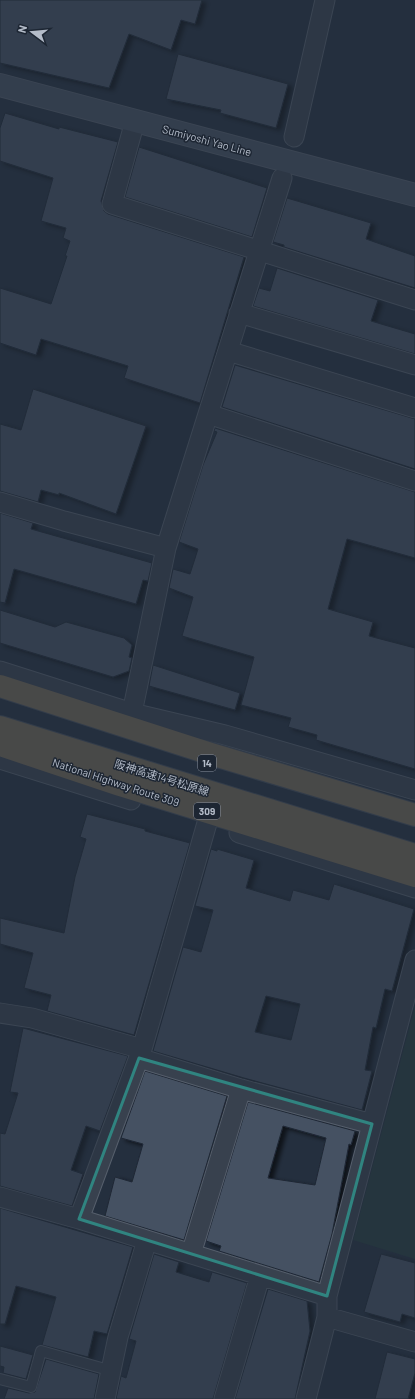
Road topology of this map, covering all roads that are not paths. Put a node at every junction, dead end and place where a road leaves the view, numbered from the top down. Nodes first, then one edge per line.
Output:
1 (325, 0) edge
2 (0, 85) edge
3 (135, 121) junction
4 (294, 137) dead end
5 (282, 178) dead end
6 (415, 195) edge
7 (259, 251) junction
8 (415, 300) edge
9 (240, 313) junction
10 (228, 351) junction
11 (415, 365) edge
12 (415, 408) edge
13 (208, 414) junction
14 (415, 481) edge
15 (0, 502) edge
16 (166, 548) junction
17 (0, 671) edge
18 (0, 686) edge
19 (0, 698) edge
20 (132, 713) junction
21 (0, 727) edge
22 (0, 745) edge
23 (0, 759) edge
24 (415, 790) edge
25 (415, 815) edge
26 (207, 823) junction
27 (415, 825) edge
28 (415, 855) edge
29 (415, 876) edge
30 (415, 888) edge
31 (415, 960) edge
32 (0, 1013) edge
33 (140, 1054) junction
34 (241, 1089) junction
35 (372, 1124) junction
36 (0, 1197) edge
37 (79, 1220) junction
38 (147, 1240) junction
39 (191, 1254) junction
40 (260, 1276) junction
41 (327, 1296) junction
42 (327, 1317) junction
43 (415, 1342) edge
44 (112, 1371) junction
45 (0, 1379) edge
46 (105, 1399) edge
47 (224, 1399) edge
48 (306, 1399) edge

1 - 4 street
2 - 3 main road, Sumiyoshi Yao Line
3 - 6 main road, Sumiyoshi Yao Line
3 - 7 street
5 - 7 street
7 - 8 street
7 - 9 street
9 - 10 street
9 - 11 street
10 - 12 street
10 - 13 street
13 - 14 street
13 - 16 street
15 - 16 street
16 - 20 street
17 - 20 street
18 - 25 highway
19 - 27 highway, 14
20 - 24 street
21 - 28 highway, 阪神高速14号松原線 / 14
22 - 29 highway, National Highway Route 309 / 309
23 - 26 street
26 - 30 street
26 - 33 street
31 - 35 street
32 - 33 street
33 - 34 street
33 - 37 street
34 - 35 street
34 - 39 street
35 - 41 street
36 - 37 street
37 - 38 street
38 - 39 street
38 - 44 street
39 - 40 street
40 - 41 street
40 - 47 street
41 - 42 street
42 - 43 street
42 - 48 street
44 - 45 lane
44 - 46 street

